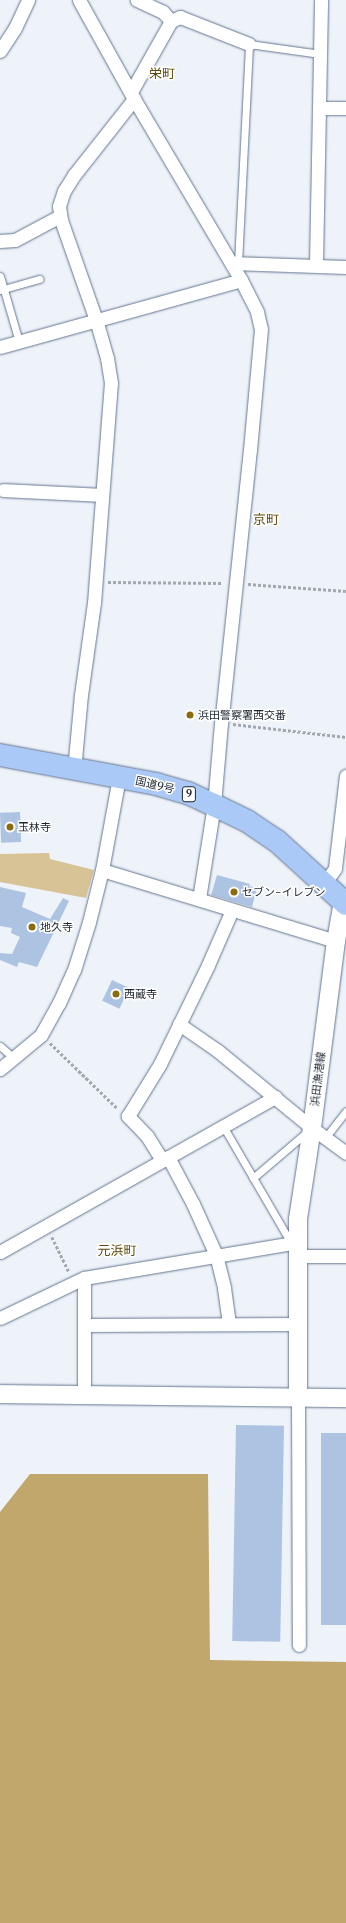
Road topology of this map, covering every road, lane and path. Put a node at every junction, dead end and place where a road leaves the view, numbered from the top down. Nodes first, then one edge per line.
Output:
1 (28, 0) edge
2 (137, 0) edge
3 (321, 0) edge
4 (84, 2) edge
5 (171, 21) junction
6 (249, 44) junction
7 (0, 51) edge
8 (320, 54) junction
9 (132, 96) junction
10 (320, 108) junction
11 (346, 108) edge
12 (60, 216) junction
13 (0, 241) edge
14 (235, 263) junction
15 (316, 264) junction
16 (346, 266) edge
17 (0, 276) edge
18 (38, 278) dead end
19 (241, 280) junction
20 (2, 289) edge
21 (96, 320) junction
22 (18, 342) junction
23 (0, 347) edge
24 (3, 490) dead end
25 (102, 495) junction
26 (221, 723) junction
27 (346, 737) edge
28 (0, 755) edge
29 (74, 770) junction
30 (346, 776) edge
31 (119, 777) junction
32 (214, 804) junction
33 (102, 870) junction
34 (324, 884) junction
35 (199, 899) junction
36 (345, 903) edge
37 (232, 910) junction
38 (336, 941) junction
39 (179, 1024) junction
40 (41, 1035) junction
41 (0, 1046) edge
42 (14, 1058) junction
43 (0, 1069) edge
44 (275, 1097) junction
45 (346, 1111) edge
46 (128, 1116) junction
47 (223, 1126) junction
48 (319, 1133) junction
49 (346, 1153) edge
50 (165, 1159) junction
51 (253, 1178) junction
52 (46, 1226) junction
53 (296, 1247) junction
54 (0, 1252) edge
55 (216, 1255) junction
56 (346, 1256) edge
57 (80, 1281) junction
58 (0, 1318) edge
59 (229, 1324) junction
60 (298, 1324) junction
61 (84, 1325) junction
62 (0, 1394) edge
63 (84, 1394) junction
64 (298, 1397) junction
65 (346, 1398) edge
66 (299, 1645) dead end

1 - 7 street
2 - 5 street
3 - 8 street
4 - 9 street
5 - 6 street
5 - 9 street
6 - 8 lane
6 - 14 lane
8 - 10 street
9 - 12 street
9 - 14 street
10 - 11 street
10 - 15 street
12 - 13 street
12 - 21 street
14 - 15 street
14 - 19 street
15 - 16 street
17 - 20 lane
18 - 20 lane
19 - 21 street
19 - 26 street
20 - 22 lane
21 - 22 street
21 - 25 street
22 - 23 street
24 - 25 street
25 - 29 street
26 - 27 path
26 - 32 street
28 - 29 highway, 国道9号 / 9
29 - 31 highway, 国道9号 / 9
30 - 34 street
31 - 32 highway, 国道9号 / 9
31 - 33 street
32 - 34 highway, 国道9号 / 9
32 - 35 street
33 - 35 street
33 - 40 street
34 - 36 highway, 国道9号 / 9
35 - 37 street
36 - 38 street, 浜田漁港線
37 - 38 street
37 - 39 street
38 - 48 street, 浜田漁港線
39 - 44 street
39 - 46 street
40 - 42 street
40 - 46 path
41 - 42 lane
42 - 43 street
44 - 47 street
44 - 48 street
45 - 48 lane
46 - 50 street
47 - 50 street
47 - 51 lane
48 - 49 street
48 - 51 lane
48 - 53 street, 浜田漁港線
50 - 52 street
50 - 55 street
51 - 53 lane
52 - 54 street
52 - 57 path
53 - 55 street
53 - 56 street
53 - 60 street, 浜田漁港線
55 - 57 street
55 - 59 street
57 - 58 street
57 - 61 street
59 - 60 street
59 - 61 street
60 - 64 street, 浜田漁港線
61 - 63 street
62 - 63 street
63 - 64 street
64 - 65 street
64 - 66 street

